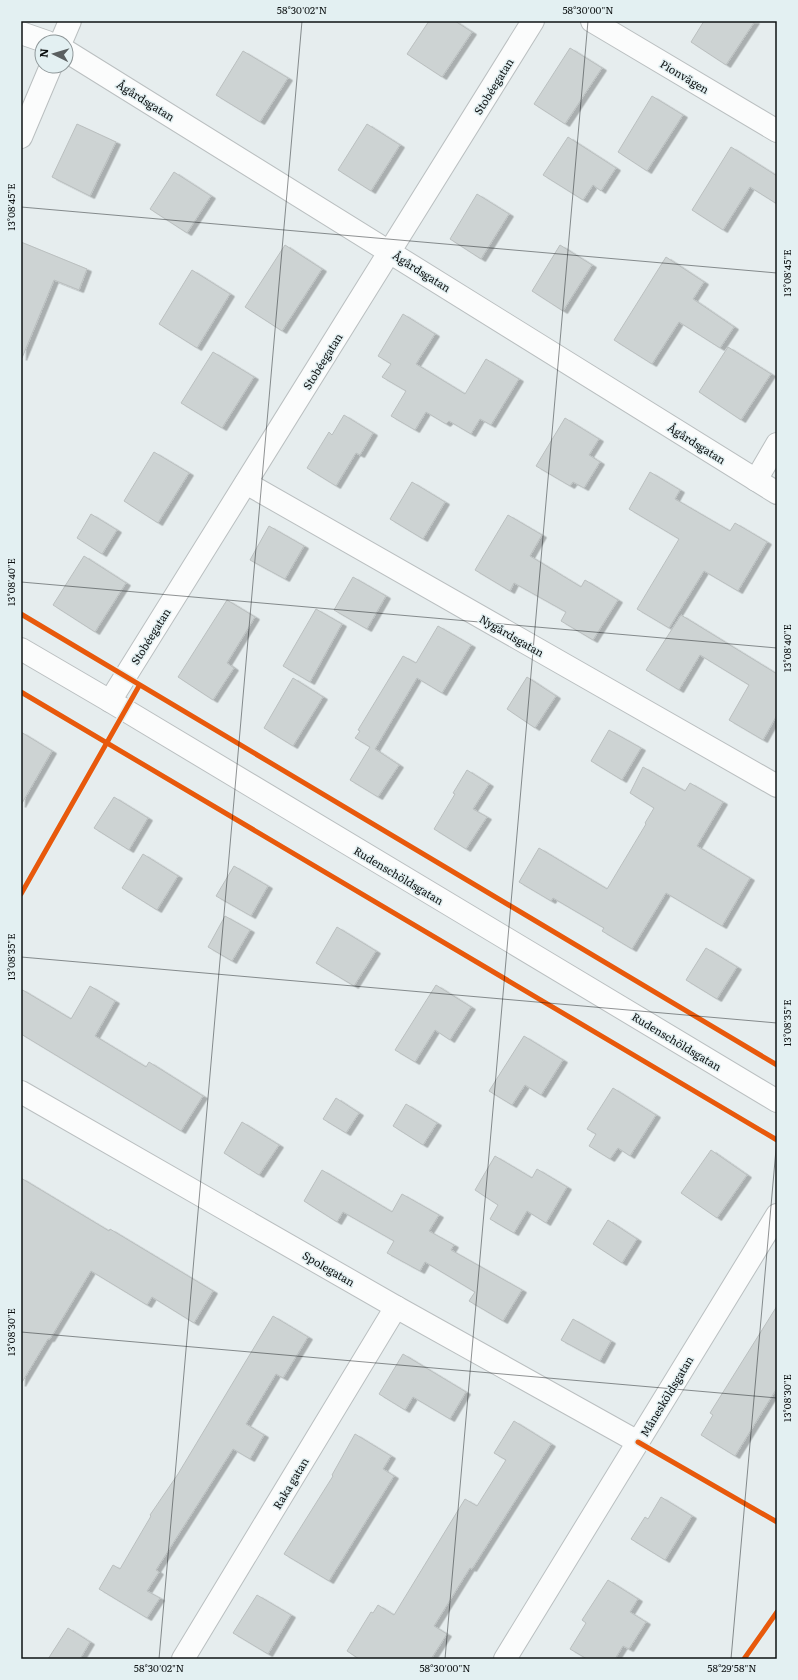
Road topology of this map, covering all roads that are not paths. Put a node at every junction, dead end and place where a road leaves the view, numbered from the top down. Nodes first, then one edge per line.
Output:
1 (70, 21) edge
2 (533, 21) edge
3 (592, 21) edge
4 (21, 33) edge
5 (64, 34) edge
6 (34, 38) edge
7 (74, 56) edge
8 (48, 74) edge
9 (777, 131) edge
10 (21, 137) edge
11 (390, 251) junction
12 (777, 444) edge
13 (756, 480) junction
14 (246, 483) junction
15 (777, 492) edge
16 (21, 649) edge
17 (110, 701) junction
18 (777, 786) edge
19 (21, 1092) edge
20 (777, 1101) edge
21 (777, 1215) edge
22 (396, 1307) junction
23 (638, 1442) junction
24 (183, 1659) edge
25 (506, 1659) edge

1 - 5 street
2 - 11 street, Stobéegatan
3 - 9 street, Pionvägen
4 - 6 street
7 - 11 street, Ågårdsgatan
8 - 10 street
11 - 13 street, Ågårdsgatan
11 - 14 street, Stobéegatan
12 - 13 street
13 - 15 street, Ågårdsgatan
14 - 17 street, Stobéegatan
14 - 18 street, Nygårdsgatan
16 - 17 street, Rudenschöldsgatan
17 - 20 street, Rudenschöldsgatan
19 - 22 street, Spolegatan
21 - 23 street, Månesköldsgatan
22 - 23 street, Spolegatan
22 - 24 street, Raka gatan
23 - 25 street, Månesköldsgatan

